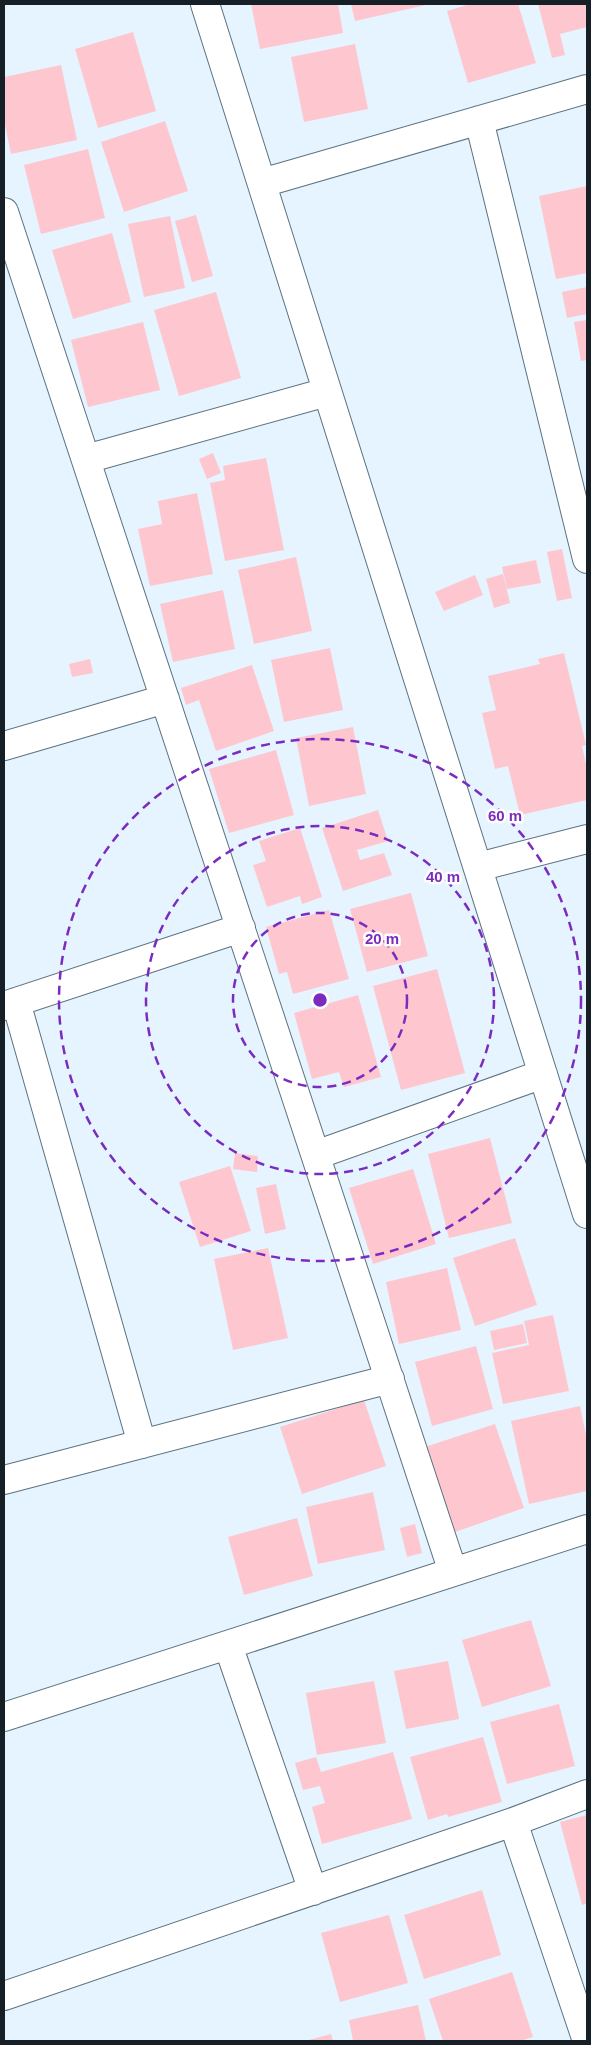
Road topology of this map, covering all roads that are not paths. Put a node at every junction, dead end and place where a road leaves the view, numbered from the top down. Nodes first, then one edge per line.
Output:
1 (205, 4) edge
2 (587, 89) edge
3 (479, 120) junction
4 (262, 183) junction
5 (4, 212) edge
6 (10, 254) edge
7 (328, 392) junction
8 (86, 459) junction
9 (587, 559) edge
10 (165, 699) junction
11 (4, 746) edge
12 (587, 839) edge
13 (478, 866) junction
14 (241, 928) junction
15 (10, 1004) edge
16 (543, 1074) junction
17 (316, 1155) junction
18 (587, 1214) edge
19 (390, 1378) junction
20 (142, 1444) junction
21 (4, 1480) edge
22 (587, 1529) edge
23 (454, 1572) junction
24 (228, 1645) junction
25 (4, 1718) edge
26 (587, 1794) edge
27 (513, 1822) junction
28 (313, 1891) junction
29 (4, 1996) edge
30 (587, 2041) edge

1 - 4 street
2 - 3 street
3 - 4 street
3 - 9 street
4 - 7 street
5 - 6 street
6 - 8 street
7 - 8 street
7 - 13 street
8 - 10 street
10 - 11 street
10 - 14 street
12 - 13 street
13 - 16 street
14 - 15 street
14 - 17 street
15 - 20 street
16 - 17 street
16 - 18 street
17 - 19 street
19 - 20 street
19 - 23 street
20 - 21 street
22 - 23 street
23 - 24 street
24 - 25 street
24 - 28 street
26 - 27 street
27 - 28 street
27 - 30 street
28 - 29 street

